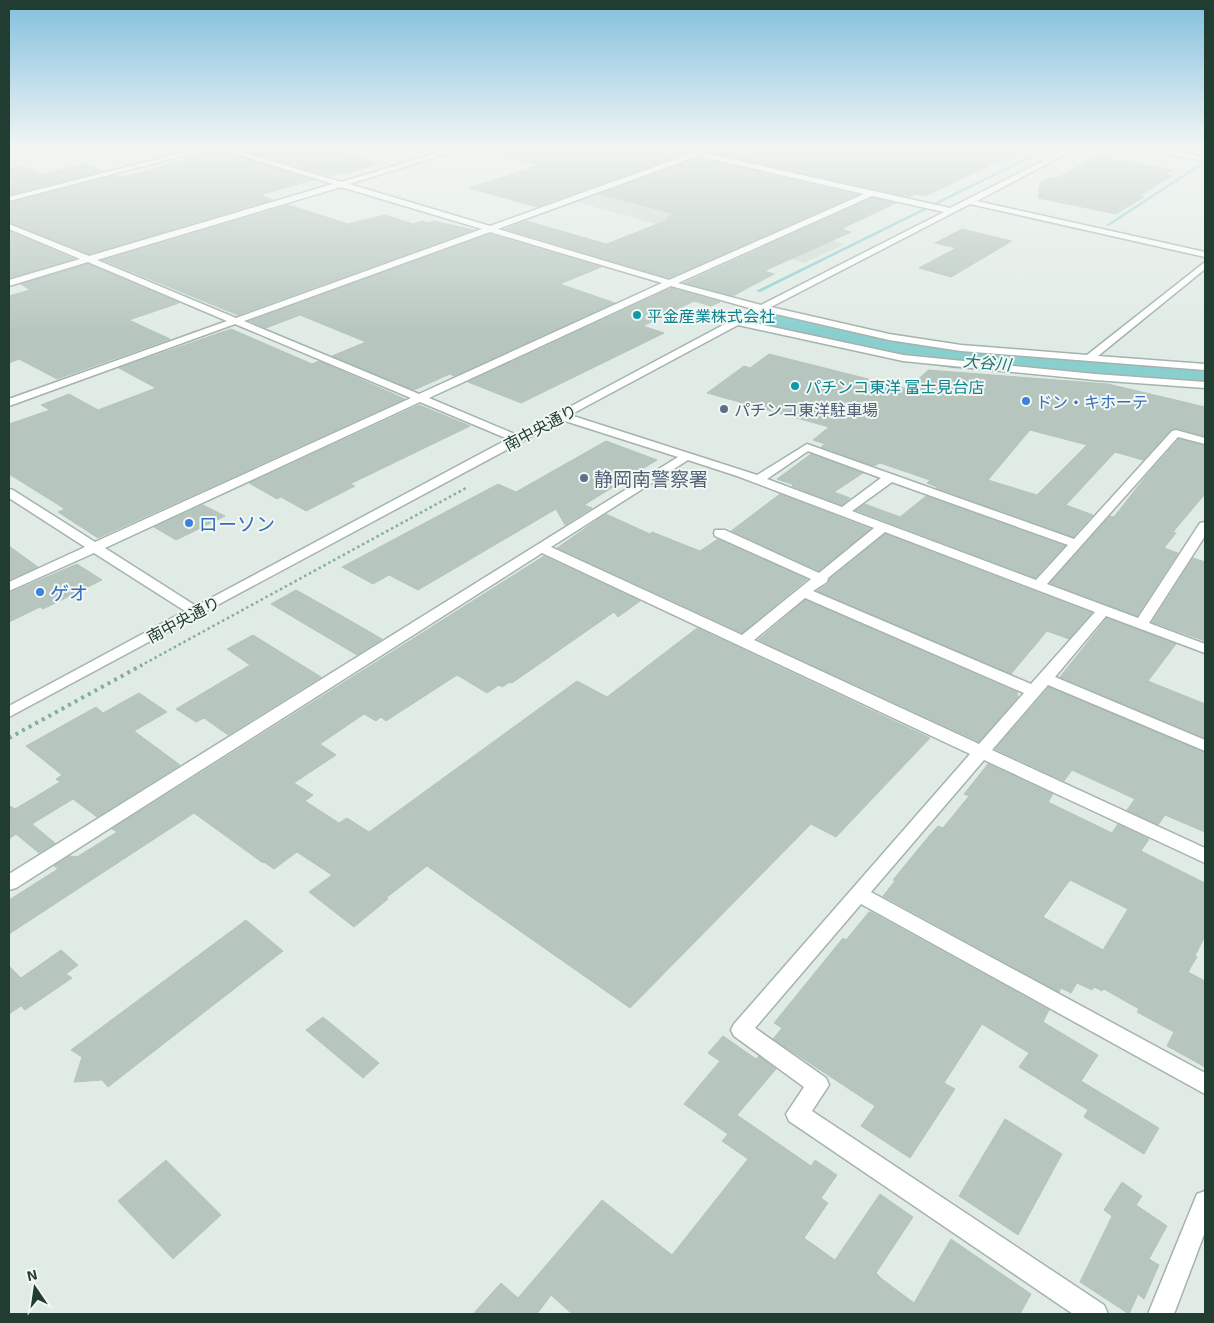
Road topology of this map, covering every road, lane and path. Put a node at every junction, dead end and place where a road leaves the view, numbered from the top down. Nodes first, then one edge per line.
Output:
1 (256, 210) edge
2 (421, 210) edge
3 (544, 210) edge
4 (834, 210) edge
5 (941, 210) edge
6 (956, 210) edge
7 (1006, 210) edge
8 (951, 212) junction
9 (9, 226) edge
10 (489, 230) junction
11 (1205, 254) edge
12 (86, 260) junction
13 (1205, 265) edge
14 (9, 283) edge
15 (670, 283) junction
16 (762, 308) junction
17 (234, 322) junction
18 (737, 322) junction
19 (1088, 359) junction
20 (1205, 367) edge
21 (1205, 385) edge
22 (420, 399) junction
23 (9, 403) edge
24 (562, 416) junction
25 (517, 439) junction
26 (1205, 441) edge
27 (687, 456) junction
28 (890, 477) junction
29 (758, 479) junction
30 (9, 493) edge
31 (844, 511) junction
32 (884, 526) junction
33 (1205, 526) edge
34 (720, 533) dead end
35 (1076, 544) junction
36 (95, 548) junction
37 (542, 548) junction
38 (822, 579) junction
39 (1039, 585) junction
40 (9, 587) edge
41 (805, 593) junction
42 (1104, 610) junction
43 (196, 612) junction
44 (1141, 624) junction
45 (744, 642) junction
46 (1205, 649) edge
47 (1045, 678) junction
48 (1033, 690) junction
49 (9, 712) edge
50 (1205, 746) edge
51 (981, 751) junction
52 (1205, 856) edge
53 (9, 883) edge
54 (858, 894) junction
55 (1205, 1084) edge
56 (1205, 1202) edge
57 (1094, 1314) edge
58 (1161, 1314) edge

1 - 12 street
2 - 10 street
3 - 10 street
4 - 15 street
5 - 8 street
6 - 8 street, 南中央通り
7 - 11 street
8 - 16 street, 南中央通り
9 - 12 street
10 - 15 street
10 - 17 street
12 - 14 street
12 - 17 street
13 - 19 street
15 - 16 street
15 - 22 street
16 - 18 street, 南中央通り
16 - 19 street
17 - 22 street
17 - 23 street
18 - 21 street
18 - 24 street, 南中央通り
19 - 20 street
22 - 25 street
22 - 36 street
24 - 25 street, 南中央通り
24 - 27 street
25 - 43 street, 南中央通り
26 - 35 street
27 - 29 street
27 - 37 street
28 - 29 street
28 - 31 street
28 - 35 street
29 - 31 street
30 - 36 street
31 - 32 street
32 - 38 street
32 - 39 street
33 - 44 street
34 - 38 street
35 - 39 street
36 - 40 street
36 - 43 street
37 - 45 street
37 - 53 street
38 - 41 street
39 - 42 street
41 - 45 street
41 - 48 street
42 - 44 street
42 - 47 street
43 - 49 street, 南中央通り
44 - 46 street
45 - 51 street
47 - 48 street
47 - 50 street
48 - 51 street
51 - 52 street
51 - 54 street
54 - 55 street
54 - 57 street
56 - 58 street

